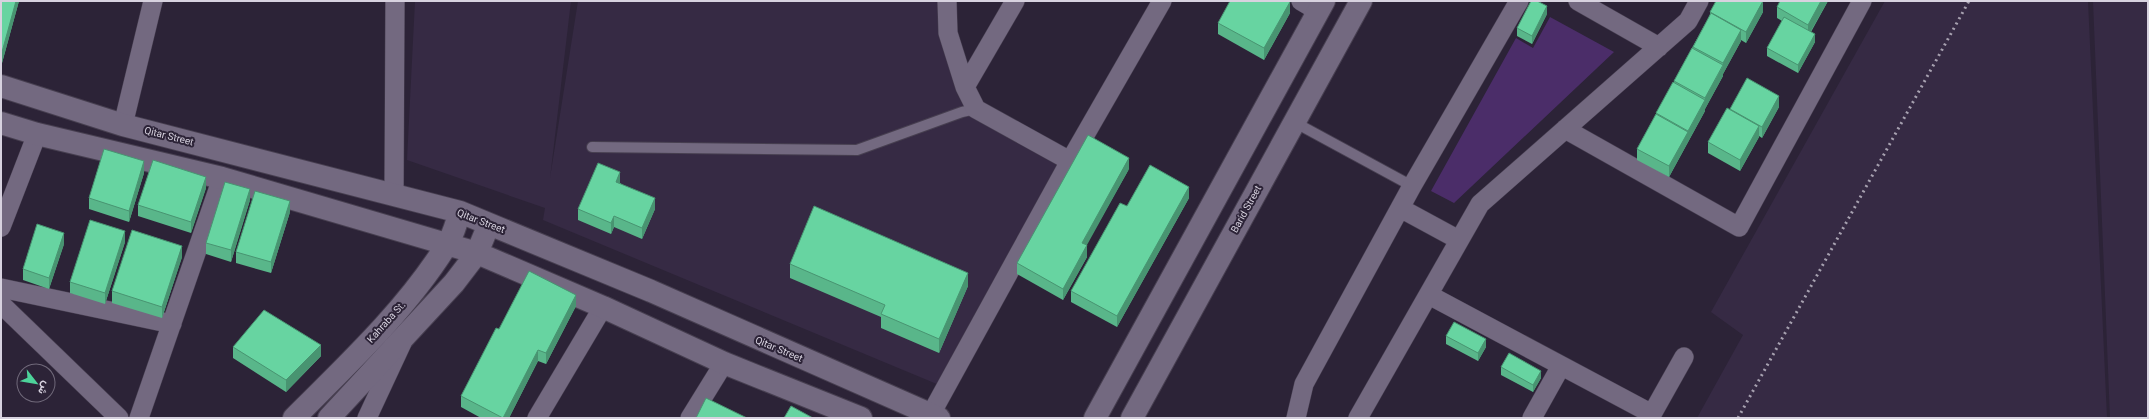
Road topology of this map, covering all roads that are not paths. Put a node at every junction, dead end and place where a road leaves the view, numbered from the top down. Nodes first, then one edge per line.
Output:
1 (153, 1) edge
2 (395, 1) edge
3 (947, 1) edge
4 (1015, 1) edge
5 (1162, 1) edge
6 (1361, 1) edge
7 (1519, 1) edge
8 (1578, 1) edge
9 (1699, 1) edge
10 (1862, 1) edge
11 (1315, 4) edge
12 (1659, 47) junction
13 (1, 86) edge
14 (965, 87) junction
15 (976, 109) junction
16 (1294, 122) junction
17 (1, 123) edge
18 (123, 124) junction
19 (1566, 129) junction
20 (37, 134) junction
21 (592, 147) dead end
22 (1070, 161) junction
23 (222, 178) junction
24 (1412, 186) junction
25 (394, 194) junction
26 (1400, 208) junction
27 (460, 212) junction
28 (489, 224) junction
29 (1, 227) edge
30 (1459, 240) junction
31 (447, 245) junction
32 (477, 254) junction
33 (1, 288) edge
34 (651, 291) junction
35 (1428, 295) junction
36 (1, 304) edge
37 (602, 307) junction
38 (172, 324) junction
39 (640, 324) junction
40 (406, 336) junction
41 (761, 341) junction
42 (1684, 357) dead end
43 (724, 363) junction
44 (1561, 366) junction
45 (749, 372) junction
46 (935, 416) edge
47 (120, 418) edge
48 (139, 418) edge
49 (294, 418) edge
50 (328, 418) edge
51 (367, 418) edge
52 (537, 418) edge
53 (690, 418) edge
54 (861, 418) edge
55 (1095, 418) edge
56 (1132, 418) edge
57 (1296, 418) edge
58 (1358, 418) edge
59 (1532, 418) edge

1 - 18 street
2 - 25 street
3 - 14 street
4 - 14 street
5 - 22 street
6 - 16 main road, Barid Street
7 - 24 street
8 - 12 street
9 - 12 street
10 - 19 street
11 - 55 main road
12 - 19 street
13 - 18 main road, Qitar Street
14 - 15 street
15 - 21 lane
15 - 22 street
16 - 24 lane
16 - 56 main road, Barid Street
17 - 20 main road
18 - 25 main road, Qitar Street
19 - 30 street
20 - 23 main road
20 - 29 street
22 - 46 street
23 - 31 main road
23 - 38 street
24 - 26 street
25 - 27 main road, Qitar Street
26 - 30 street
26 - 57 street
27 - 28 main road, Qitar Street
27 - 31 main road, Kahraba St.
28 - 32 main road
28 - 34 main road, Qitar Street
30 - 35 street
31 - 32 main road
31 - 49 main road, Kahraba St.
32 - 37 main road
32 - 40 main road
33 - 38 street
34 - 39 main road
34 - 41 main road, Qitar Street
35 - 44 street
35 - 58 street
36 - 47 street
37 - 39 main road
37 - 52 street
38 - 48 street
39 - 43 main road
40 - 50 main road
40 - 51 street
41 - 45 main road
41 - 46 main road, Qitar Street
42 - 44 street
43 - 45 main road
43 - 53 street
44 - 59 street
45 - 54 main road

